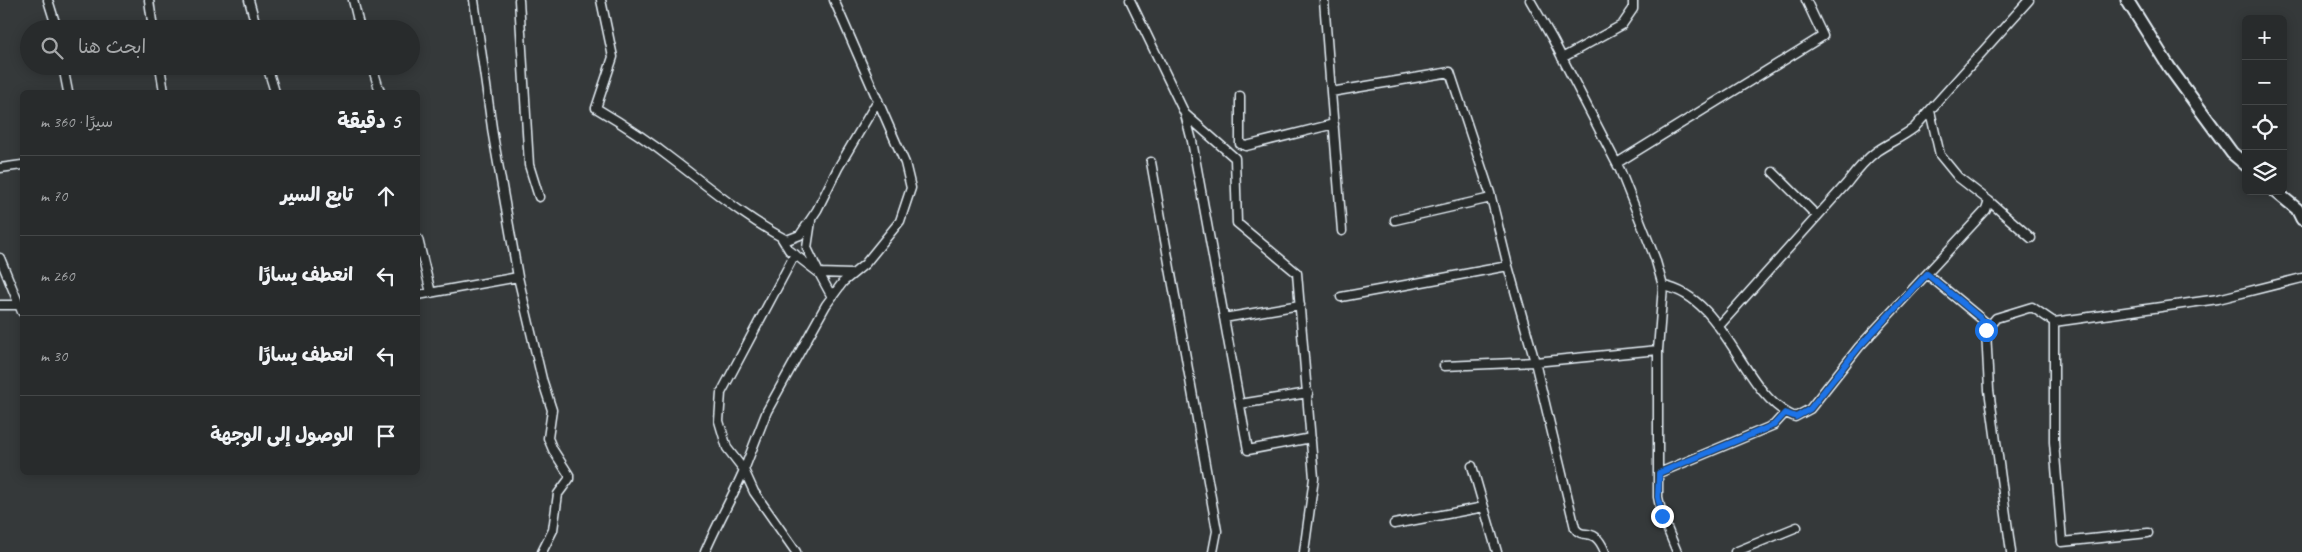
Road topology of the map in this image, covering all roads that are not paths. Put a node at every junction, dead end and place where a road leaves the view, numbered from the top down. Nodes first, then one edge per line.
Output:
1 (48, 0) edge
2 (149, 0) edge
3 (249, 0) edge
4 (352, 0) edge
5 (474, 0) edge
6 (519, 0) edge
7 (601, 0) edge
8 (834, 0) edge
9 (1130, 0) edge
10 (1324, 0) edge
11 (1530, 0) edge
12 (1633, 0) edge
13 (1806, 0) edge
14 (2029, 0) edge
15 (2127, 0) edge
16 (54, 20) edge
17 (152, 20) edge
18 (255, 20) edge
19 (358, 20) edge
20 (1562, 58) junction
21 (65, 75) edge
22 (161, 75) edge
23 (270, 75) edge
24 (375, 75) edge
25 (68, 90) edge
26 (164, 90) edge
27 (274, 90) edge
28 (379, 90) edge
29 (1331, 92) junction
30 (1240, 96) dead end
31 (878, 100) junction
32 (1930, 111) junction
33 (1185, 114) junction
34 (1334, 124) junction
35 (1151, 162) dead end
36 (2242, 162) edge
37 (1617, 163) junction
38 (20, 166) edge
39 (0, 168) edge
40 (1773, 172) dead end
41 (2279, 195) edge
42 (539, 197) dead end
43 (1491, 198) junction
44 (1990, 201) junction
45 (2300, 214) edge
46 (1817, 216) junction
47 (812, 218) junction
48 (1395, 220) dead end
49 (1342, 231) dead end
50 (781, 237) junction
51 (2031, 238) dead end
52 (420, 247) edge
53 (795, 254) junction
54 (0, 258) edge
55 (1508, 266) junction
56 (819, 273) junction
57 (852, 274) junction
58 (1927, 274) junction
59 (518, 277) junction
60 (2302, 278) edge
61 (1663, 286) junction
62 (431, 293) junction
63 (420, 295) edge
64 (832, 297) junction
65 (1341, 297) dead end
66 (0, 305) edge
67 (1300, 305) junction
68 (20, 306) edge
69 (20, 308) edge
70 (1224, 318) junction
71 (2054, 322) junction
72 (1719, 326) junction
73 (1990, 326) junction
74 (1658, 350) junction
75 (1535, 362) junction
76 (1444, 366) dead end
77 (1308, 393) junction
78 (1240, 404) junction
79 (1785, 413) junction
80 (1311, 438) junction
81 (1472, 466) dead end
82 (744, 470) junction
83 (1659, 473) junction
84 (1484, 507) junction
85 (1394, 524) dead end
86 (1797, 527) dead end
87 (2148, 533) dead end
88 (542, 552) edge
89 (705, 552) edge
90 (796, 552) edge
91 (1213, 552) edge
92 (1304, 552) edge
93 (1497, 552) edge
94 (1605, 552) edge
95 (1677, 552) edge
96 (1735, 552) edge
97 (2011, 552) edge

1 - 16 street
2 - 17 street
3 - 18 street
4 - 19 street
5 - 59 street
6 - 42 street
7 - 50 street
8 - 31 street
9 - 33 street
10 - 29 street
11 - 20 street
12 - 20 street
13 - 37 street
14 - 32 street
15 - 36 street
20 - 37 street
21 - 25 street
22 - 26 street
23 - 27 street
24 - 28 street
29 - 34 street
29 - 43 street
30 - 34 street
31 - 47 street
31 - 57 street
32 - 44 street
32 - 46 street
33 - 67 street
33 - 70 street
34 - 49 street
35 - 91 street
37 - 61 street
38 - 39 street
40 - 46 street
41 - 45 street
43 - 48 street
43 - 55 street
44 - 51 street
44 - 58 street
46 - 72 street
47 - 50 street
47 - 56 street
50 - 53 street
52 - 62 street
53 - 56 street
53 - 82 street
54 - 68 street
55 - 65 street
55 - 75 street
56 - 57 street
56 - 64 street
57 - 64 street
58 - 73 street
58 - 79 street
59 - 62 street
59 - 88 street
60 - 71 street
61 - 72 street
61 - 74 street
62 - 63 street
64 - 82 street
66 - 69 street
67 - 70 street
67 - 77 street
70 - 78 street
71 - 73 street
71 - 87 street
72 - 79 street
73 - 97 street
74 - 75 street
74 - 83 street
75 - 76 street
75 - 94 street
77 - 78 street
77 - 80 street
78 - 80 street
79 - 83 street
80 - 92 street
81 - 84 street
82 - 89 street
82 - 90 street
83 - 95 street
84 - 85 street
84 - 93 street
86 - 96 street

